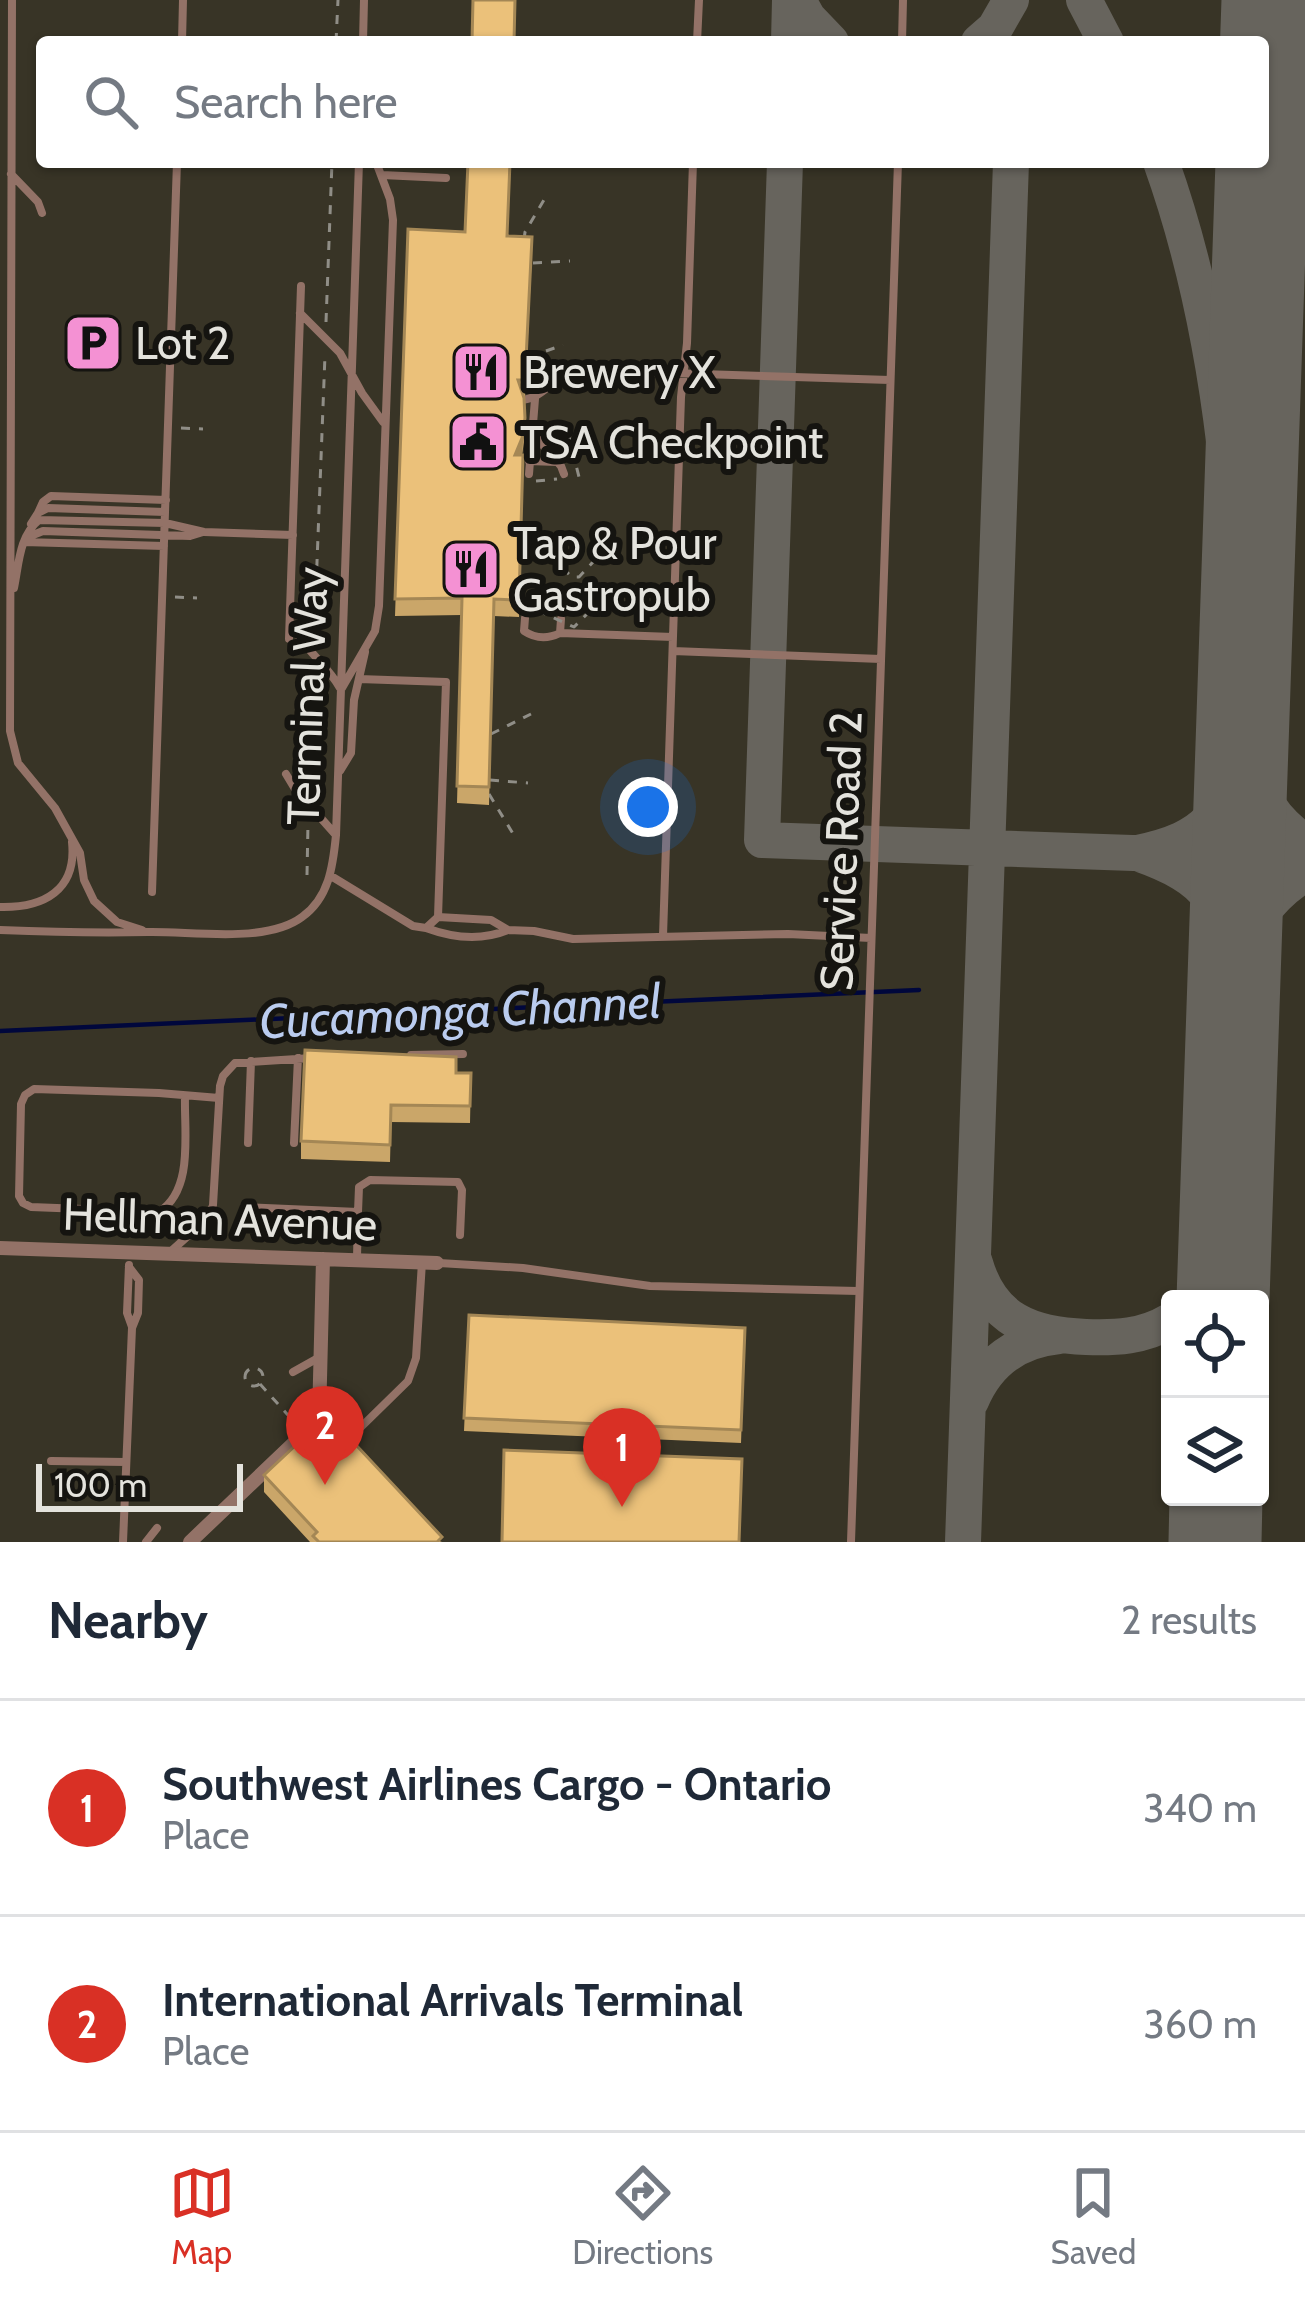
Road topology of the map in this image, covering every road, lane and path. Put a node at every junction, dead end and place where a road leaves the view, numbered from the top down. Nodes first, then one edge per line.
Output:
1 (12, 0) edge
2 (183, 0) edge
3 (338, 0) edge
4 (365, 0) edge
5 (699, 0) edge
6 (904, 0) edge
7 (182, 36) edge
8 (336, 36) edge
9 (363, 36) edge
10 (697, 36) edge
11 (902, 36) edge
12 (177, 168) edge
13 (332, 168) edge
14 (358, 168) edge
15 (378, 168) edge
16 (693, 168) edge
17 (898, 168) edge
18 (10, 173) junction
19 (381, 175) junction
20 (446, 178) dead end
21 (548, 193) dead end
22 (42, 213) dead end
23 (524, 254) edge
24 (570, 261) dead end
25 (532, 263) edge
26 (301, 286) dead end
27 (300, 313) junction
28 (325, 338) junction
29 (562, 345) dead end
30 (527, 358) edge
31 (351, 369) junction
32 (684, 374) junction
33 (890, 380) junction
34 (535, 398) junction
35 (519, 400) edge
36 (179, 428) dead end
37 (203, 429) dead end
38 (385, 430) junction
39 (533, 434) junction
40 (529, 461) junction
41 (557, 462) junction
42 (529, 474) dead end
43 (564, 474) dead end
44 (166, 500) junction
45 (165, 512) junction
46 (38, 513) junction
47 (28, 530) junction
48 (521, 530) edge
49 (165, 535) junction
50 (293, 535) junction
51 (23, 542) junction
52 (607, 548) dead end
53 (174, 597) dead end
54 (197, 598) dead end
55 (520, 602) edge
56 (598, 602) dead end
57 (10, 607) junction
58 (290, 618) junction
59 (524, 618) dead end
60 (561, 619) dead end
61 (560, 632) junction
62 (673, 637) junction
63 (289, 639) dead end
64 (366, 645) junction
65 (673, 651) junction
66 (314, 653) junction
67 (881, 659) junction
68 (359, 679) junction
69 (341, 690) junction
70 (531, 714) dead end
71 (491, 734) edge
72 (286, 774) dead end
73 (338, 774) junction
74 (490, 779) edge
75 (528, 783) dead end
76 (489, 794) edge
77 (309, 805) junction
78 (70, 834) junction
79 (336, 835) junction
80 (515, 837) dead end
81 (307, 875) dead end
82 (331, 876) junction
83 (152, 892) dead end
84 (0, 907) edge
85 (438, 916) junction
86 (426, 928) junction
87 (0, 930) edge
88 (508, 930) junction
89 (149, 932) junction
90 (663, 936) junction
91 (871, 938) junction
92 (463, 1054) dead end
93 (392, 1056) edge
94 (298, 1058) junction
95 (321, 1058) edge
96 (251, 1060) junction
97 (185, 1096) junction
98 (220, 1098) junction
99 (248, 1143) dead end
100 (294, 1143) dead end
101 (244, 1207) dead end
102 (358, 1212) junction
103 (460, 1235) dead end
104 (0, 1248) edge
105 (168, 1253) junction
106 (323, 1259) junction
107 (129, 1260) junction
108 (357, 1260) junction
109 (430, 1263) junction
110 (858, 1291) junction
111 (321, 1356) junction
112 (293, 1372) dead end
113 (260, 1384) dead end
114 (360, 1428) dead end
115 (305, 1434) junction
116 (51, 1461) dead end
117 (126, 1462) junction
118 (157, 1528) dead end
119 (123, 1542) edge
120 (146, 1542) edge
121 (190, 1542) edge
122 (851, 1542) edge

1 - 18 lane
2 - 7 lane
3 - 8 path
4 - 9 lane
5 - 10 lane
6 - 11 lane
12 - 44 lane
13 - 28 path
14 - 31 lane, Terminal Way
15 - 19 lane
16 - 32 lane
17 - 33 lane, Service Road 2
18 - 22 lane
18 - 57 lane
19 - 20 lane
19 - 38 lane
21 - 23 path
24 - 25 path
26 - 27 lane
27 - 28 lane
27 - 50 lane
28 - 31 lane
28 - 66 path
29 - 30 path
31 - 38 lane
31 - 69 lane, Terminal Way
32 - 33 lane
32 - 34 lane
32 - 62 lane
33 - 67 lane, Service Road 2
34 - 35 lane
34 - 39 lane
36 - 37 path
38 - 64 lane
39 - 40 lane
39 - 41 lane
40 - 41 lane
40 - 42 lane
41 - 43 lane
44 - 45 lane
44 - 46 lane
45 - 46 lane
45 - 49 lane
46 - 47 lane
47 - 49 lane
47 - 51 lane
48 - 52 path
49 - 50 lane
49 - 51 lane
49 - 83 lane
50 - 58 lane
51 - 57 lane
53 - 54 path
55 - 56 path, bridge
57 - 78 lane
58 - 63 lane
58 - 66 lane
59 - 61 lane
60 - 61 lane
61 - 62 lane
62 - 65 lane
64 - 68 lane
64 - 69 lane
65 - 67 lane
65 - 90 lane
66 - 69 lane
66 - 77 path
67 - 91 lane, Service Road 2
68 - 73 lane
68 - 85 lane
69 - 73 lane, Terminal Way
70 - 71 path
72 - 77 lane
73 - 79 lane, Terminal Way
74 - 75 path
76 - 80 path
77 - 79 lane
77 - 81 path
78 - 84 lane
78 - 89 lane
79 - 82 lane, Terminal Way
82 - 86 lane
82 - 89 lane, Terminal Way
85 - 86 lane
85 - 88 lane
86 - 88 lane
87 - 89 lane, Terminal Way
88 - 90 lane
90 - 91 lane
91 - 110 lane, Service Road 2
92 - 93 lane
94 - 95 lane
94 - 96 lane
94 - 100 lane
96 - 98 lane
96 - 99 lane
97 - 97 lane
97 - 98 lane
98 - 105 lane
101 - 102 lane
102 - 103 lane
102 - 108 lane
104 - 107 street, Hellman Avenue
105 - 106 street, Hellman Avenue
105 - 107 street, Hellman Avenue
106 - 108 street, Hellman Avenue
106 - 111 street
107 - 117 lane
108 - 109 street, Hellman Avenue
109 - 110 lane
109 - 114 lane
110 - 122 lane, Service Road 2
111 - 112 lane
111 - 115 street
113 - 115 path
115 - 121 street
116 - 117 lane
117 - 119 lane
118 - 120 lane

